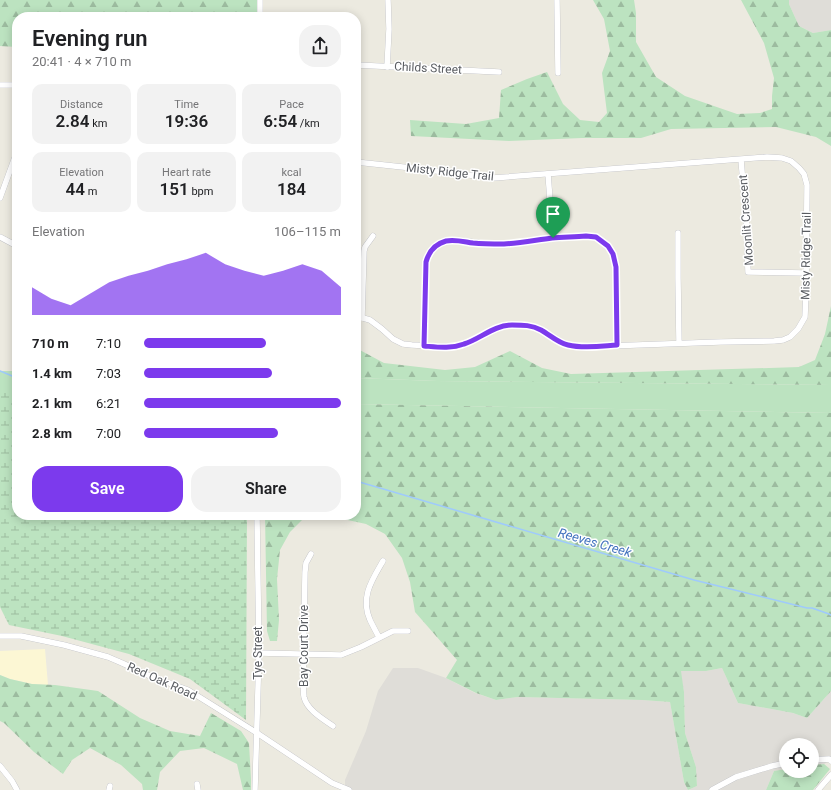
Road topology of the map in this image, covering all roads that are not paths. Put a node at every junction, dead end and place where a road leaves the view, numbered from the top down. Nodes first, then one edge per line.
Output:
1 (260, 0) edge
2 (388, 0) edge
3 (557, 0) edge
4 (260, 12) edge
5 (361, 65) edge
6 (387, 67) junction
7 (500, 72) dead end
8 (558, 73) dead end
9 (0, 85) edge
10 (12, 85) edge
11 (742, 160) junction
12 (361, 163) edge
13 (12, 165) edge
14 (548, 174) junction
15 (0, 198) edge
16 (678, 233) dead end
17 (373, 236) dead end
18 (0, 237) edge
19 (553, 238) junction
20 (12, 243) edge
21 (806, 273) junction
22 (361, 291) edge
23 (361, 318) edge
24 (679, 343) junction
25 (617, 345) junction
26 (424, 346) junction
27 (257, 520) edge
28 (311, 554) dead end
29 (383, 561) dead end
30 (408, 631) dead end
31 (0, 636) edge
32 (379, 637) junction
33 (259, 653) junction
34 (304, 655) junction
35 (332, 726) dead end
36 (257, 733) junction
37 (819, 760) edge
38 (831, 761) edge
39 (779, 765) edge
40 (0, 766) edge
41 (831, 775) edge
42 (197, 784) dead end
43 (17, 790) edge
44 (198, 790) edge
45 (255, 790) edge
46 (349, 790) edge
47 (712, 790) edge
48 (818, 790) edge

1 - 4 street
2 - 6 street
3 - 8 street
5 - 6 street, Childs Street
6 - 7 street, Childs Street
9 - 10 street
11 - 14 street, Misty Ridge Trail
11 - 21 street, Misty Ridge Trail
11 - 21 street, Moonlit Crescent
12 - 14 street, Misty Ridge Trail
13 - 15 street
14 - 19 street
16 - 24 street
17 - 22 street
18 - 20 street
19 - 25 street
19 - 26 street
21 - 24 street, Misty Ridge Trail
23 - 26 street, Misty Ridge Trail
24 - 25 street, Misty Ridge Trail
25 - 26 street, Misty Ridge Trail
27 - 33 street, Tye Street
28 - 34 street, Bay Court Drive
29 - 32 street
30 - 32 street
31 - 36 street, Red Oak Road
32 - 34 street
33 - 34 street
33 - 36 street, Tye Street
34 - 35 street, Bay Court Drive
36 - 45 street, Tye Street
36 - 46 street, Red Oak Road
37 - 38 street
39 - 47 street
40 - 43 street
41 - 48 street
42 - 44 street

